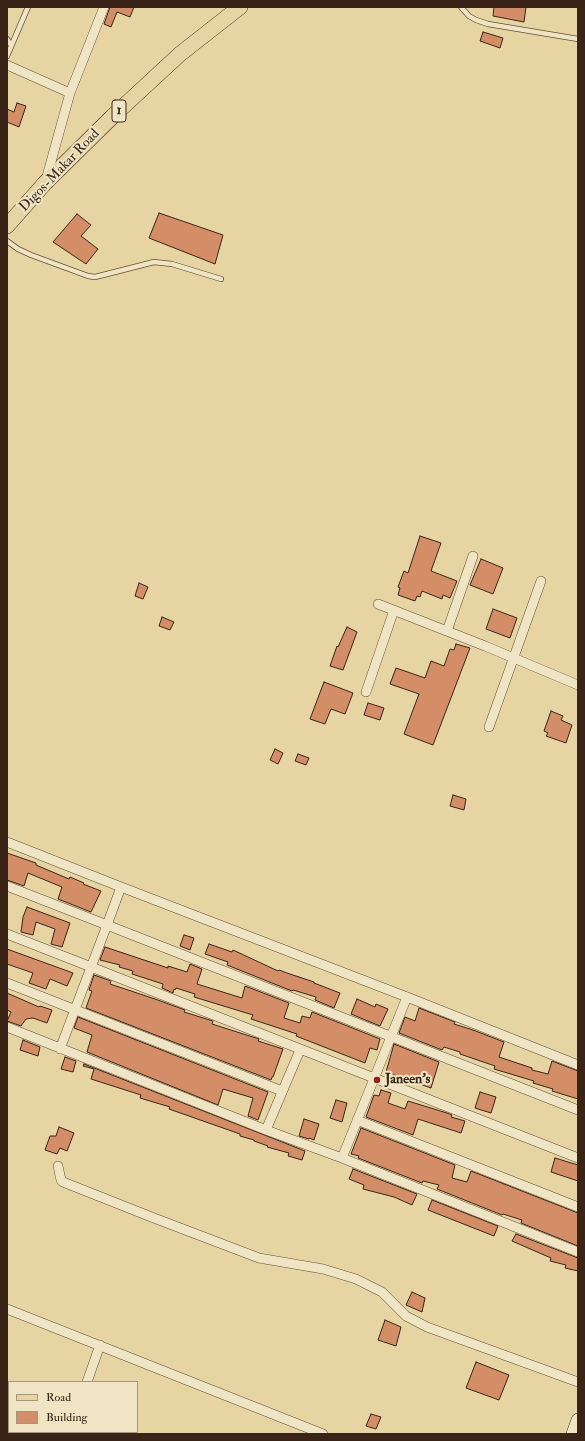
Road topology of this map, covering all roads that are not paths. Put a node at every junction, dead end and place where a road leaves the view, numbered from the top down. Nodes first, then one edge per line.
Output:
1 (28, 7) edge
2 (104, 7) edge
3 (240, 7) edge
4 (461, 7) edge
5 (7, 39) edge
6 (578, 39) edge
7 (11, 45) junction
8 (7, 56) edge
9 (7, 65) edge
10 (70, 93) junction
11 (45, 184) junction
12 (7, 226) edge
13 (7, 241) edge
14 (221, 279) dead end
15 (473, 556) dead end
16 (542, 581) dead end
17 (378, 604) dead end
18 (394, 610) junction
19 (447, 631) junction
20 (513, 657) junction
21 (578, 685) edge
22 (366, 692) dead end
23 (488, 727) dead end
24 (7, 842) edge
25 (7, 886) edge
26 (121, 887) junction
27 (107, 926) junction
28 (7, 934) edge
29 (91, 967) junction
30 (7, 982) edge
31 (407, 997) junction
32 (75, 1009) junction
33 (7, 1027) edge
34 (391, 1036) junction
35 (60, 1049) junction
36 (300, 1050) junction
37 (578, 1065) edge
38 (374, 1079) junction
39 (282, 1091) junction
40 (578, 1110) edge
41 (357, 1120) junction
42 (266, 1130) junction
43 (342, 1158) junction
44 (578, 1158) edge
45 (58, 1166) dead end
46 (578, 1207) edge
47 (578, 1252) edge
48 (7, 1309) edge
49 (100, 1345) junction
50 (86, 1381) edge
51 (578, 1382) edge
52 (578, 1420) edge
53 (323, 1434) edge
54 (573, 1434) edge

1 - 7 lane
2 - 10 street
3 - 11 main road, Digos-Makar Road / 1
4 - 6 lane
5 - 7 lane
7 - 8 lane
9 - 10 street
10 - 11 street
11 - 12 main road, Digos-Makar Road / 1
13 - 14 lane
15 - 19 street
16 - 20 street
17 - 18 street
18 - 19 street
18 - 22 street
19 - 20 street
20 - 21 street
20 - 23 street
24 - 26 street
25 - 27 street
26 - 27 street
26 - 31 street
27 - 29 street
27 - 34 street
28 - 29 street
29 - 32 street
29 - 36 street
30 - 32 street
31 - 34 street
31 - 37 street
32 - 35 street
32 - 39 street
33 - 35 street
34 - 38 street
34 - 40 street
35 - 42 street
36 - 38 street
36 - 39 street
38 - 41 street
38 - 44 street
39 - 42 street
41 - 43 street
41 - 46 street
42 - 43 street
43 - 47 street
45 - 51 street
48 - 49 street
49 - 50 street
49 - 53 street
52 - 54 main road

